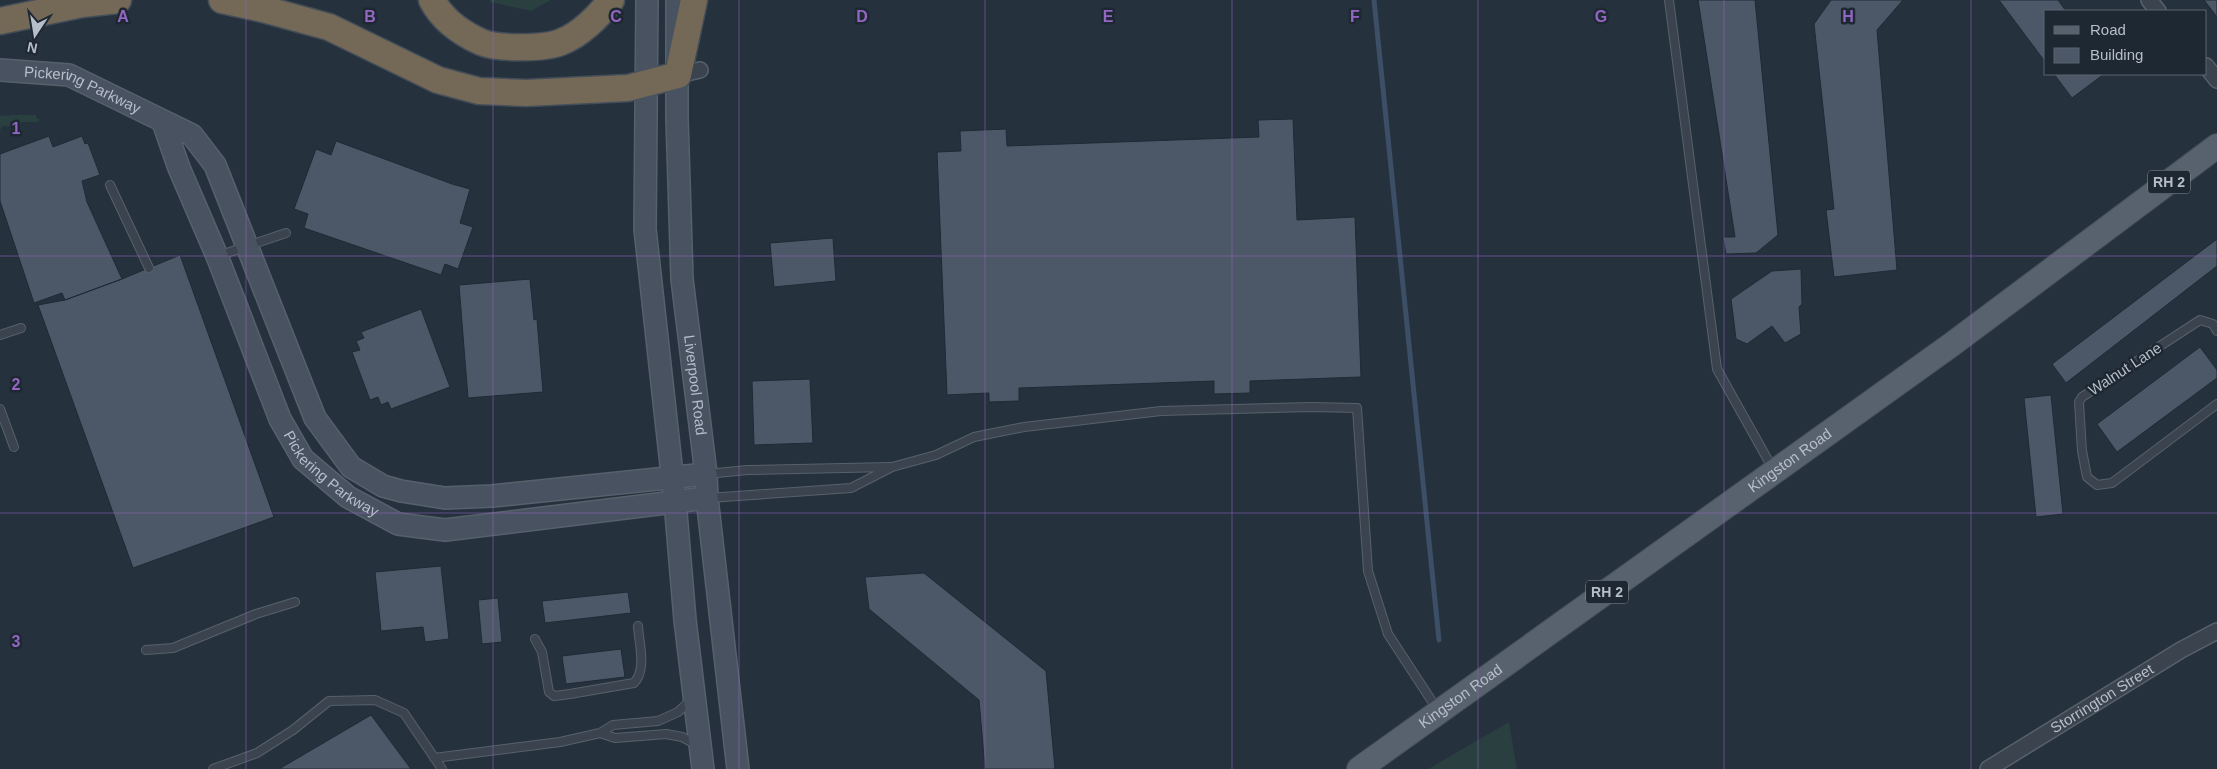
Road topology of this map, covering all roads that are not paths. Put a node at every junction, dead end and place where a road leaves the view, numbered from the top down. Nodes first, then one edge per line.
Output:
1 (118, 0) edge
2 (222, 0) edge
3 (432, 0) edge
4 (611, 0) edge
5 (647, 0) edge
6 (677, 0) edge
7 (694, 0) edge
8 (1669, 0) edge
9 (2149, 0) edge
10 (2157, 10) edge
11 (0, 21) edge
12 (2207, 67) edge
13 (0, 70) edge
14 (689, 72) junction
15 (2217, 80) edge
16 (646, 84) junction
17 (163, 122) junction
18 (2217, 146) edge
19 (110, 185) dead end
20 (286, 233) dead end
21 (248, 247) junction
22 (216, 256) junction
23 (149, 268) dead end
24 (21, 328) dead end
25 (2217, 331) edge
26 (0, 335) edge
27 (2217, 404) edge
28 (0, 409) edge
29 (14, 447) dead end
30 (892, 467) junction
31 (1774, 471) junction
32 (706, 474) junction
33 (671, 478) junction
34 (707, 498) junction
35 (675, 501) junction
36 (295, 602) dead end
37 (638, 626) dead end
38 (2217, 631) edge
39 (535, 639) dead end
40 (146, 650) dead end
41 (695, 697) junction
42 (1440, 713) junction
43 (600, 733) junction
44 (701, 748) junction
45 (434, 758) junction
46 (213, 769) edge
47 (442, 769) edge
48 (703, 769) edge
49 (738, 769) edge
50 (1359, 769) edge
51 (1988, 769) edge

1 - 11 highway
2 - 16 highway
3 - 4 highway
5 - 16 street
6 - 14 street, Liverpool Road
7 - 14 highway
8 - 31 lane
9 - 10 street
12 - 15 street
13 - 17 street, Pickering Parkway
14 - 16 highway
14 - 32 street, Liverpool Road
16 - 33 street
17 - 21 street, Pickering Parkway
17 - 22 street, Pickering Parkway
18 - 31 main road, Kingston Road / RH 2
19 - 23 lane
20 - 21 lane
21 - 22 lane
21 - 33 street, Pickering Parkway
22 - 35 street, Pickering Parkway
24 - 26 lane
25 - 27 lane, Walnut Lane
28 - 29 lane
30 - 32 lane
30 - 34 lane
30 - 42 lane
31 - 42 main road, Kingston Road / RH 2
32 - 33 street, Pickering Parkway
32 - 34 street, Liverpool Road
33 - 35 street
34 - 35 street, Pickering Parkway
34 - 49 street, Liverpool Road
35 - 41 street
36 - 40 lane
37 - 39 lane
38 - 51 street, Storrington Street
41 - 43 lane
41 - 44 street
42 - 50 main road, Kingston Road / RH 2
43 - 44 lane
43 - 45 lane
44 - 48 street
45 - 46 lane
45 - 47 lane

